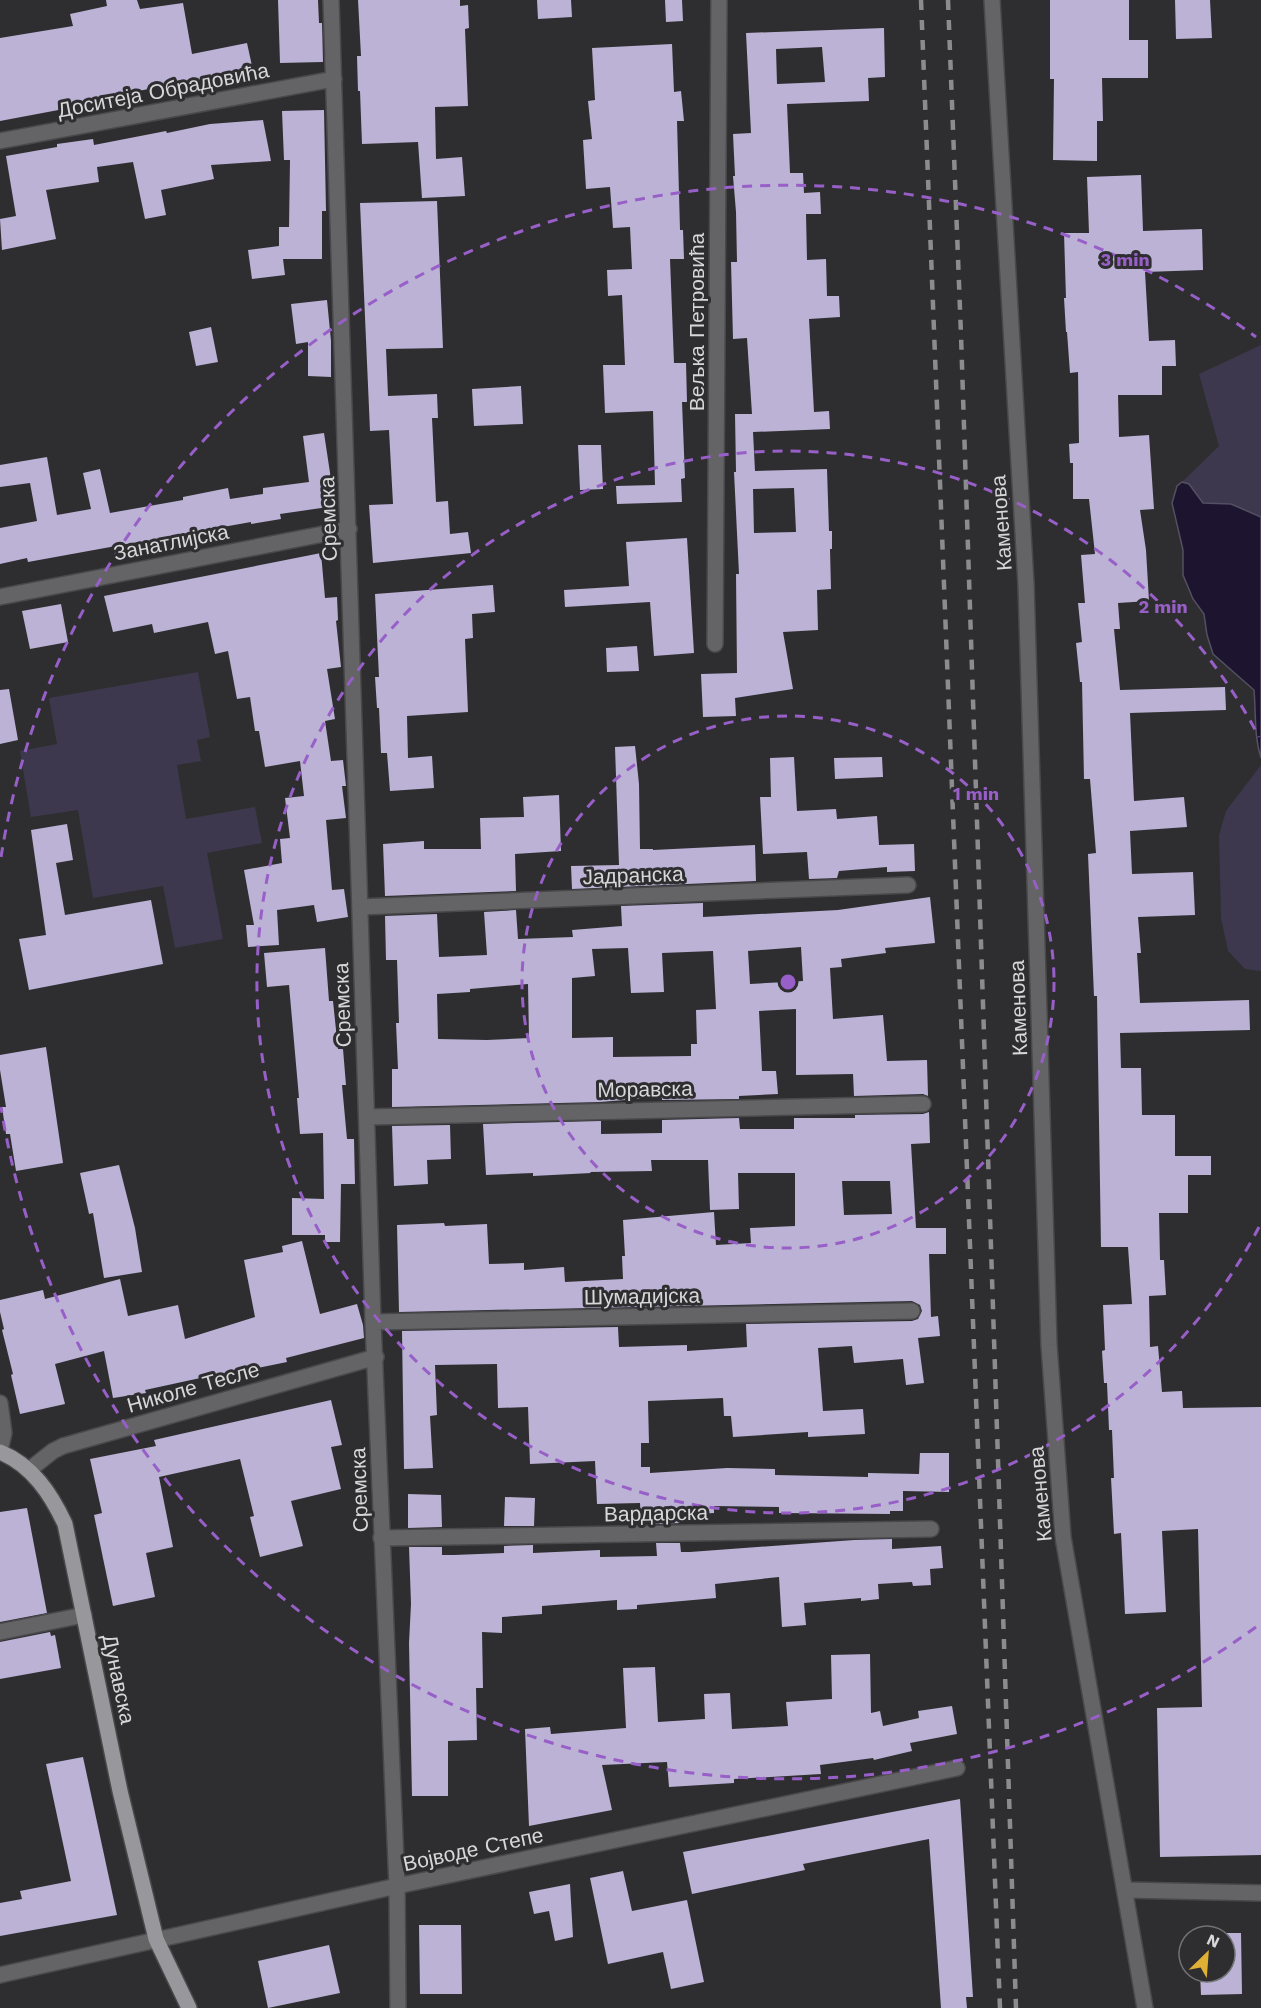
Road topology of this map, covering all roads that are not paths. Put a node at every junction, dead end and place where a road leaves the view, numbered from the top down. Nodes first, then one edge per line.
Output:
1 (332, 0) edge
2 (719, 0) edge
3 (992, 0) edge
4 (334, 79) junction
5 (0, 141) edge
6 (349, 529) junction
7 (0, 597) edge
8 (715, 645) dead end
9 (908, 885) dead end
10 (360, 907) junction
11 (923, 1104) dead end
12 (368, 1117) junction
13 (912, 1311) dead end
14 (373, 1322) junction
15 (376, 1357) junction
16 (0, 1403) edge
17 (0, 1451) edge
18 (29, 1470) junction
19 (931, 1529) dead end
20 (381, 1538) junction
21 (84, 1614) junction
22 (0, 1632) edge
23 (957, 1768) dead end
24 (397, 1886) junction
25 (1125, 1890) junction
26 (1261, 1893) edge
27 (156, 1939) junction
28 (0, 1975) edge
29 (189, 2008) edge
30 (398, 2008) edge
31 (1145, 2008) edge

1 - 4 street, Сремска
2 - 8 street, Вељка Петровића
3 - 25 street, Каменова
4 - 5 street, Доситеја Обрадовића
4 - 6 street, Сремска
6 - 7 street, Занатлијска
6 - 10 street, Сремска
9 - 10 street, Јадранска
10 - 12 street, Сремска
11 - 12 street, Моравска
12 - 14 street, Сремска
13 - 14 street, Шумадијска
14 - 15 street, Сремска
15 - 18 street, Николе Тесле
15 - 20 street, Сремска
16 - 17 street
17 - 18 main road, Дунавска
18 - 21 main road, Дунавска
19 - 20 street, Вардарска
20 - 24 street, Сремска
21 - 22 street
21 - 27 main road, Дунавска
23 - 24 street, Војводе Степе
24 - 27 street, Војводе Степе
24 - 30 street, Сремска
25 - 26 street
25 - 31 street, Каменова
27 - 28 street, Војводе Степе
27 - 29 main road, Дунавска

